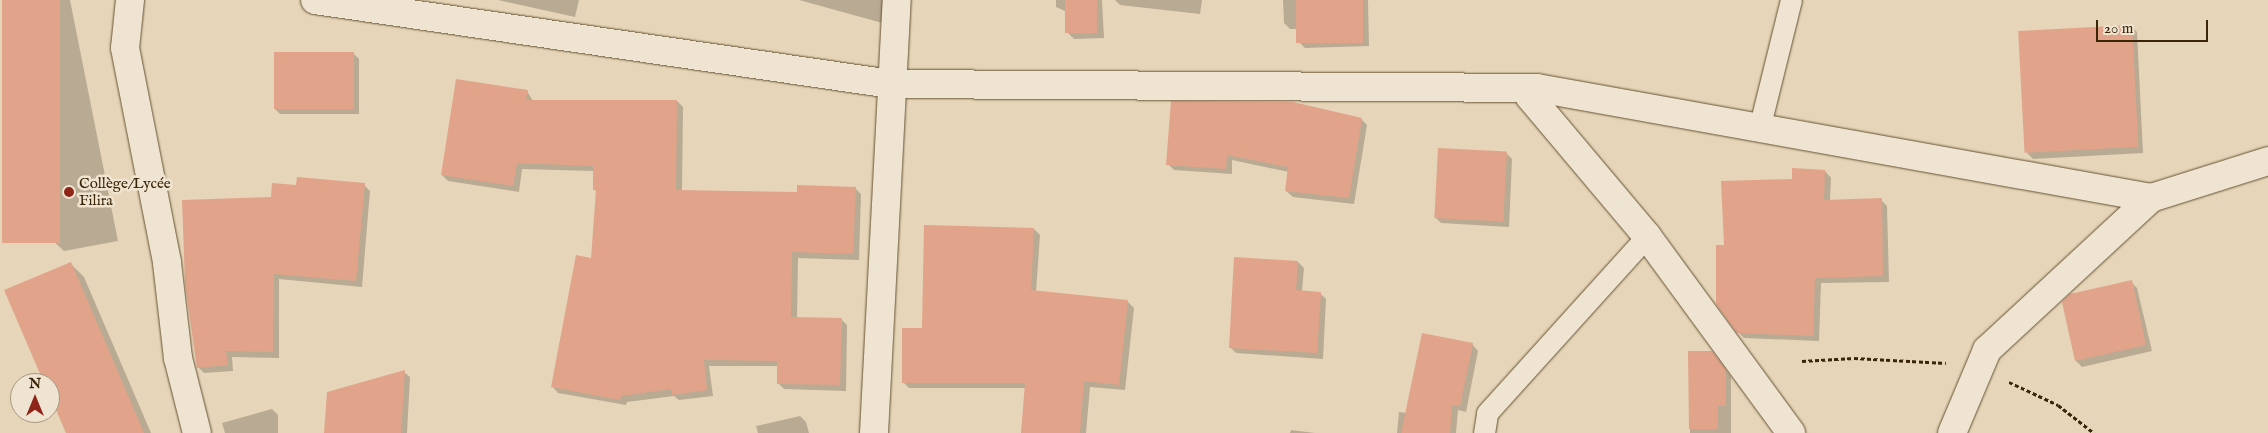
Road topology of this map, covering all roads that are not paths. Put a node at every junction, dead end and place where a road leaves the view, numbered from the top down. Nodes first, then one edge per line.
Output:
1 (130, 0) edge
2 (315, 0) edge
3 (897, 0) edge
4 (1791, 0) edge
5 (891, 84) junction
6 (1528, 89) junction
7 (1759, 129) junction
8 (2268, 161) edge
9 (2151, 198) junction
10 (1647, 236) junction
11 (197, 433) edge
12 (874, 433) edge
13 (1484, 433) edge
14 (1791, 433) edge
15 (1952, 433) edge

1 - 11 street
2 - 5 street
3 - 5 street
4 - 7 lane
5 - 6 street
5 - 12 street
6 - 7 street
6 - 10 street
7 - 9 street
8 - 9 street
9 - 15 street
10 - 13 lane
10 - 14 street

